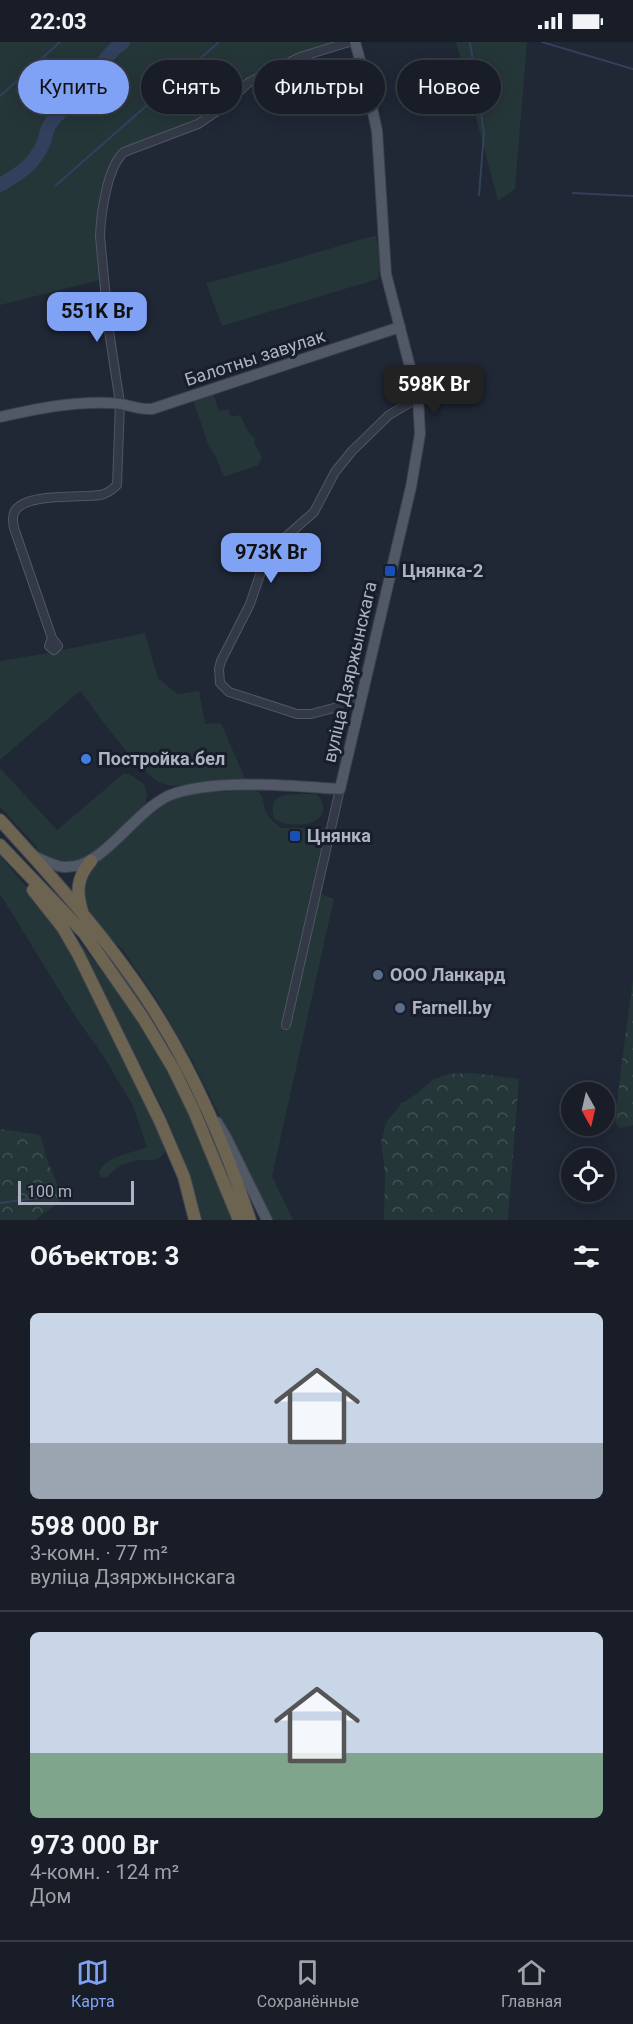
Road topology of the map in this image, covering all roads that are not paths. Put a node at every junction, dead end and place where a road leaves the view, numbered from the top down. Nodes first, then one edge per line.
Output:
1 (349, 42) edge
2 (355, 42) edge
3 (399, 327) junction
4 (418, 398) junction
5 (120, 403) junction
6 (0, 417) edge
7 (52, 638) dead end
8 (360, 706) junction
9 (340, 789) junction
10 (0, 820) edge
11 (0, 845) edge
12 (0, 850) edge
13 (32, 855) junction
14 (91, 861) junction
15 (82, 912) junction
16 (286, 1025) dead end
17 (201, 1097) junction
18 (195, 1220) edge
19 (239, 1220) edge
20 (250, 1220) edge
21 (267, 1220) edge

1 - 5 street
2 - 3 main road, вуліца Дзяржынскага
3 - 4 main road, вуліца Дзяржынскага
3 - 5 main road, Балотны завулак
4 - 8 main road, вуліца Дзяржынскага
4 - 8 street
5 - 6 main road, Балотны завулак
5 - 7 street
8 - 9 main road, вуліца Дзяржынскага
9 - 14 main road
9 - 16 street, вуліца Дзяржынскага
10 - 13 highway
11 - 19 highway
12 - 18 highway
13 - 14 main road
13 - 15 highway
14 - 15 highway
15 - 17 highway
17 - 20 highway
17 - 21 main road

